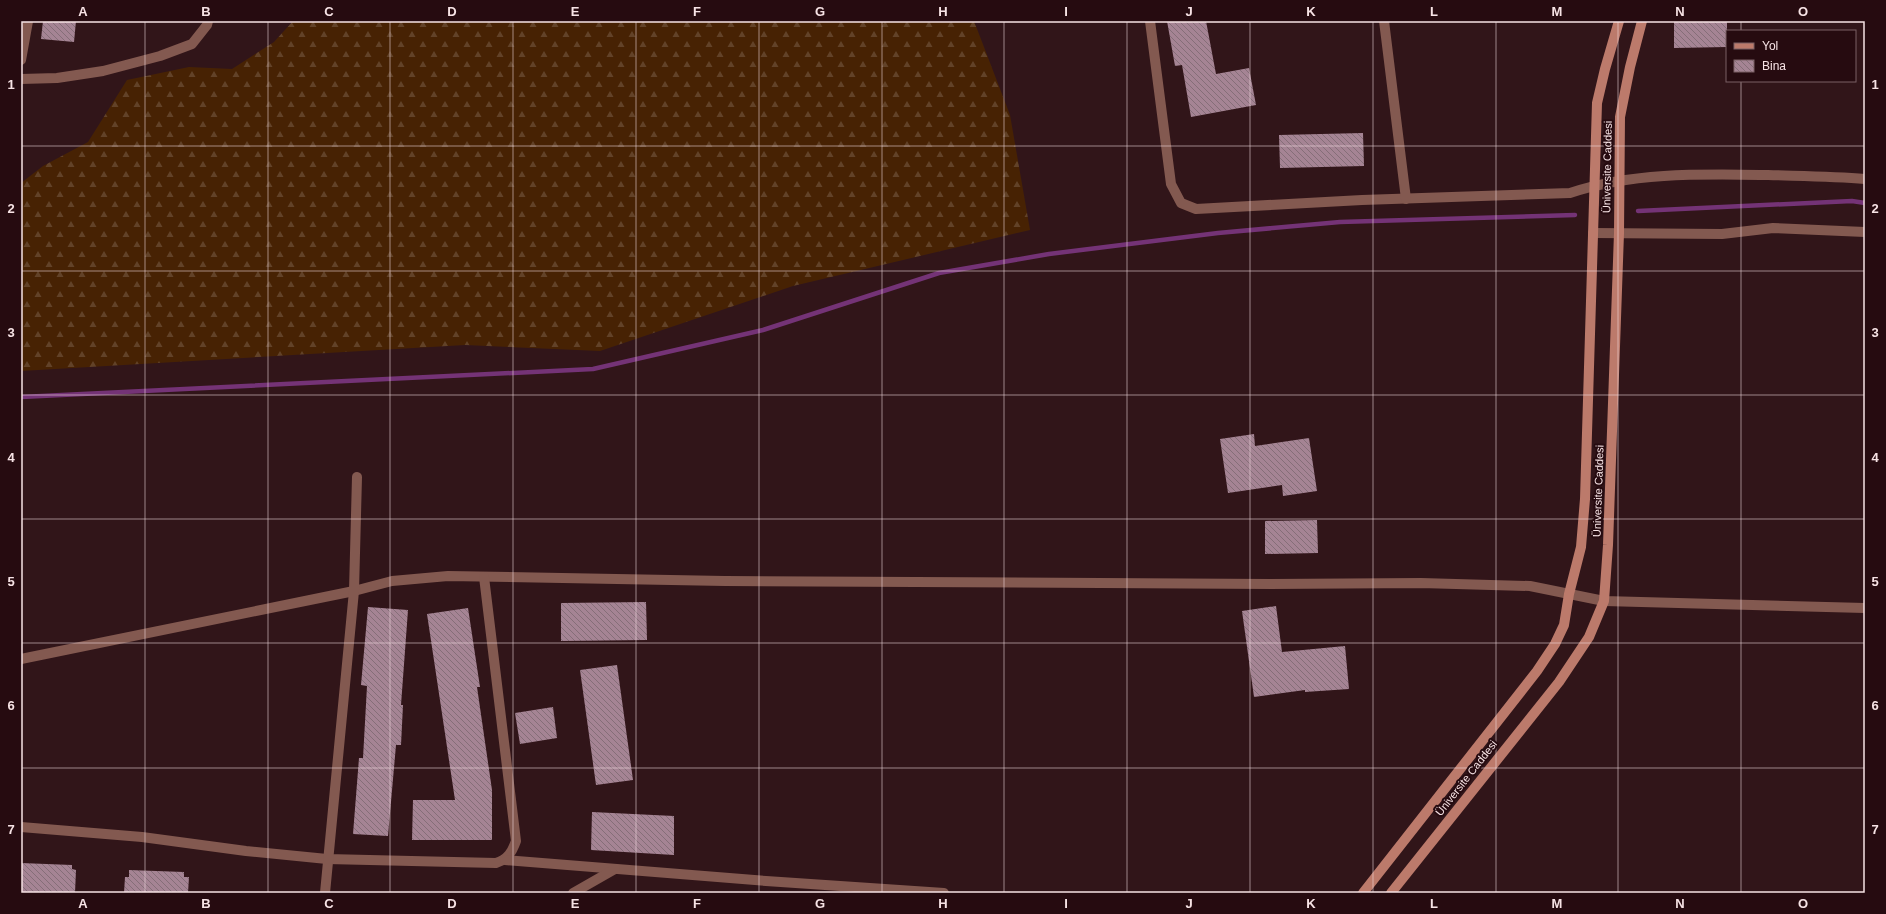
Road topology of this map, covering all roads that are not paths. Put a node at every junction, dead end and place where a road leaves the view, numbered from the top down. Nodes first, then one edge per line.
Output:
1 (28, 21) edge
2 (208, 21) edge
3 (1150, 21) edge
4 (1384, 21) edge
5 (1619, 21) edge
6 (1642, 21) edge
7 (21, 60) edge
8 (21, 79) edge
9 (1865, 179) edge
10 (1618, 180) junction
11 (1594, 185) junction
12 (1406, 199) junction
13 (1865, 232) edge
14 (1593, 233) junction
15 (1619, 233) junction
16 (357, 477) dead end
17 (484, 577) junction
18 (354, 591) junction
19 (1569, 594) junction
20 (1604, 601) junction
21 (1865, 608) edge
22 (21, 659) edge
23 (21, 827) edge
24 (327, 859) junction
25 (505, 860) junction
26 (615, 869) junction
27 (324, 893) edge
28 (573, 893) edge
29 (944, 893) edge
30 (1363, 893) edge
31 (1390, 893) edge

1 - 7 street
2 - 8 street
3 - 12 street
4 - 12 street
5 - 11 main road
6 - 10 main road, Üniversite Caddesi
9 - 10 street
10 - 11 street
10 - 15 main road, Üniversite Caddesi
11 - 12 street
11 - 14 main road
13 - 15 street
14 - 15 street
14 - 19 main road
15 - 20 main road, Üniversite Caddesi
16 - 18 street
17 - 18 street
17 - 19 street
17 - 25 street
18 - 22 street
18 - 24 street
19 - 20 street
19 - 30 main road
20 - 21 street
20 - 31 main road, Üniversite Caddesi
23 - 24 street
24 - 25 street
24 - 27 street
25 - 26 street
26 - 28 street
26 - 29 street

